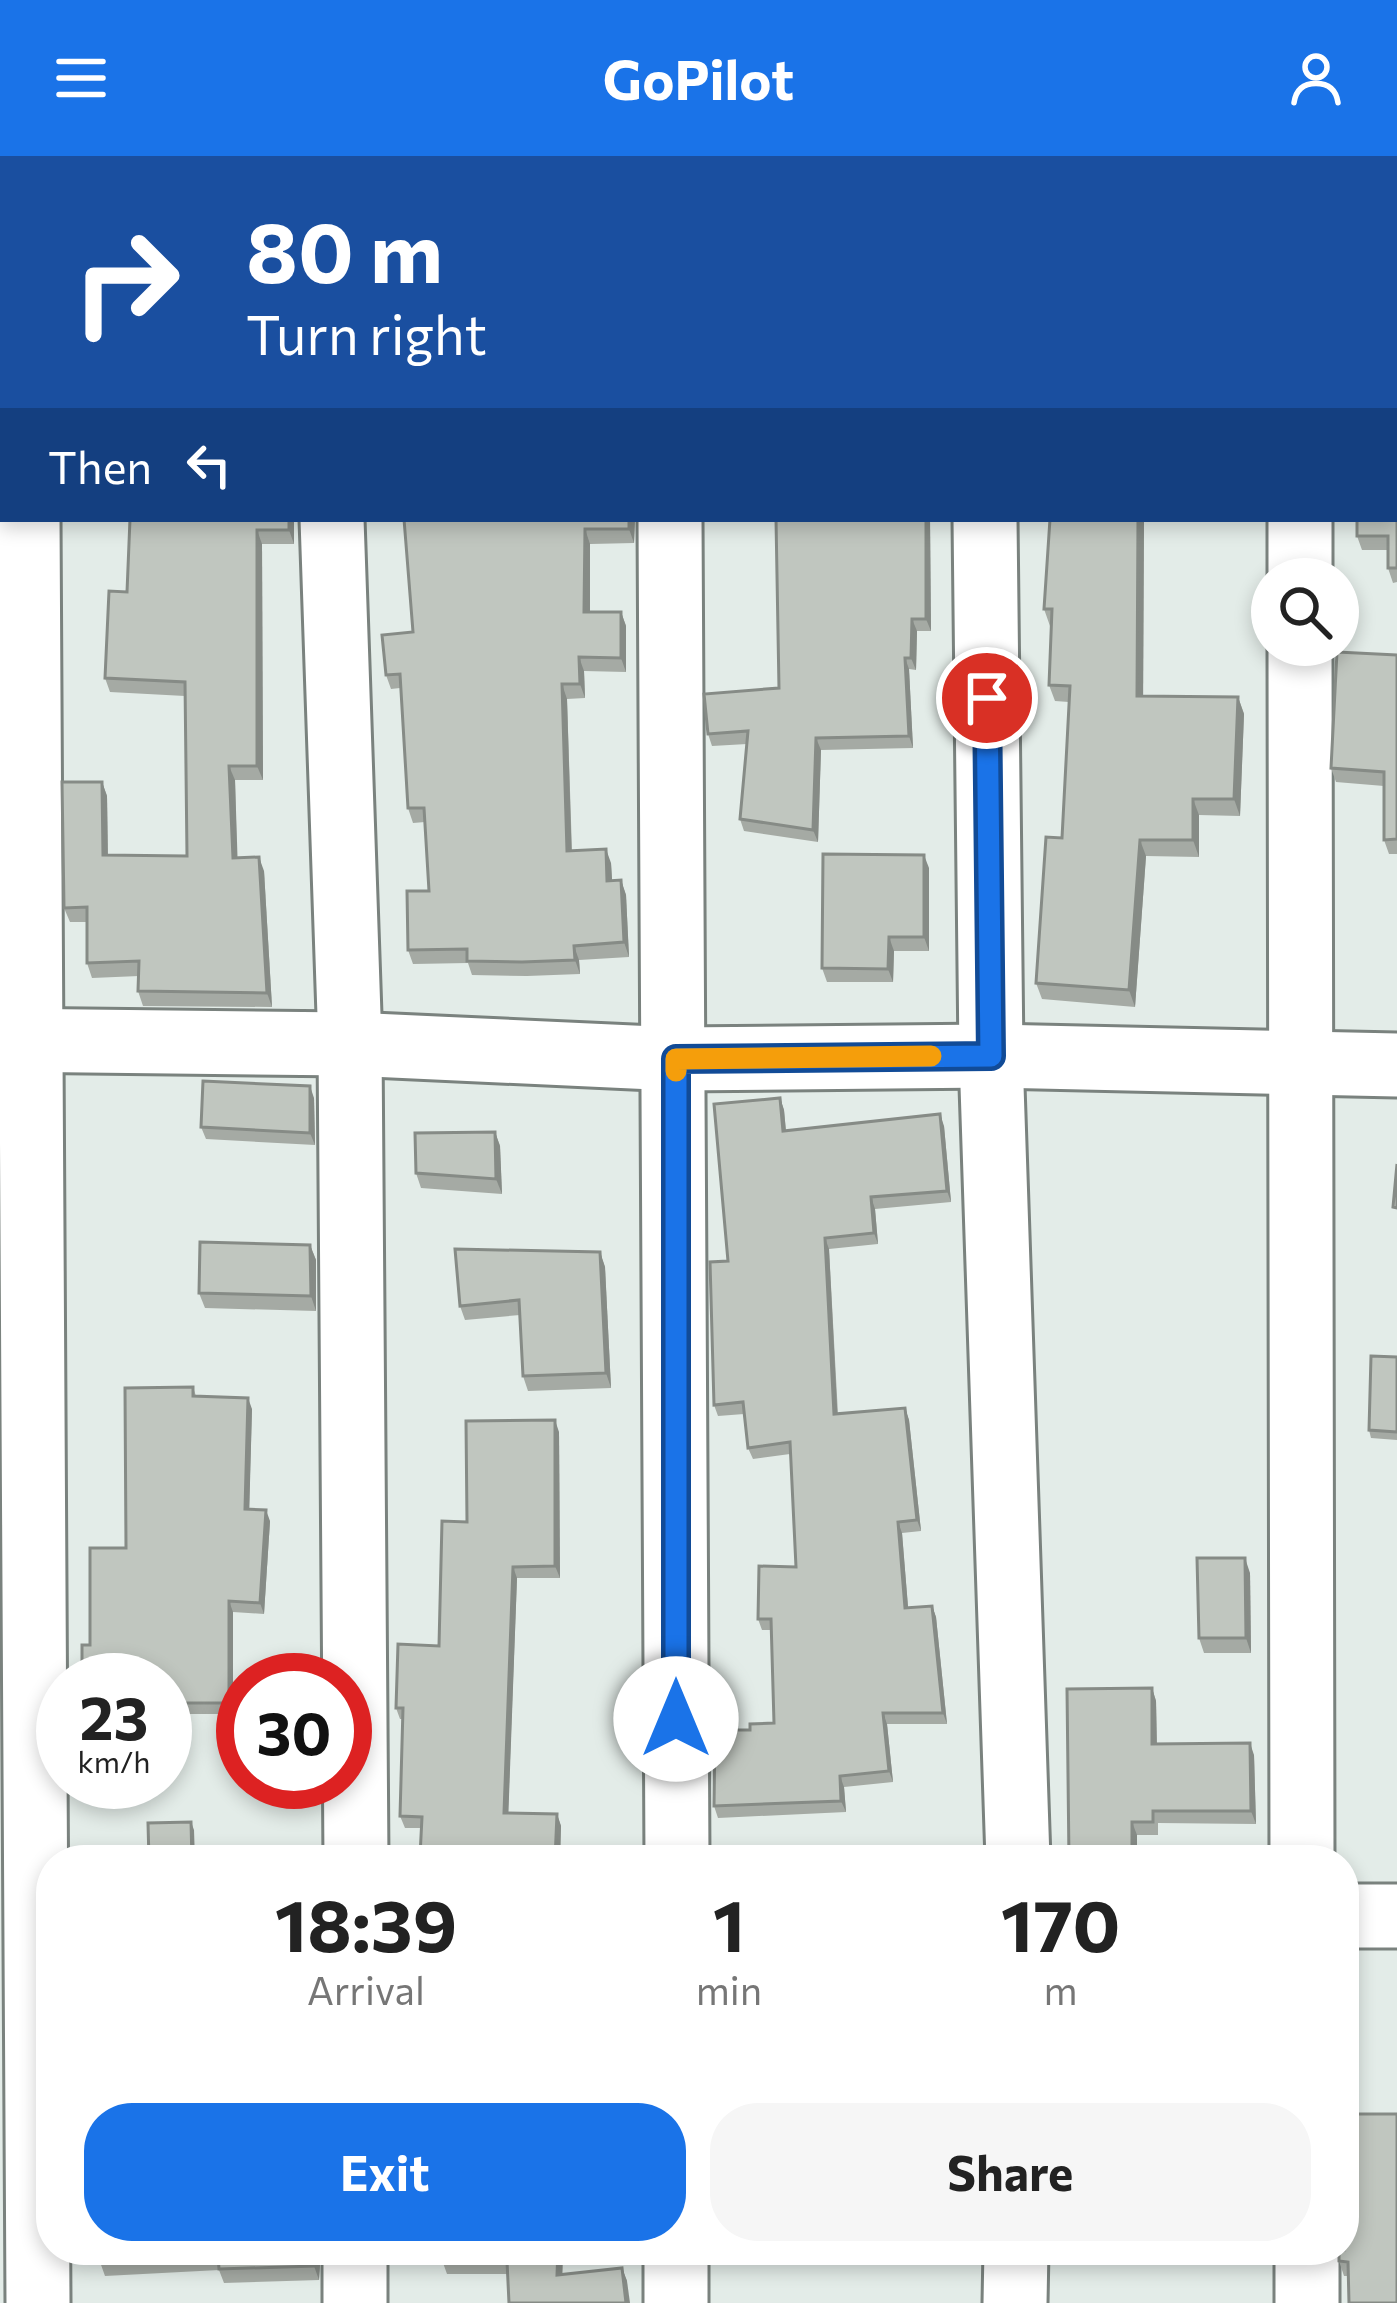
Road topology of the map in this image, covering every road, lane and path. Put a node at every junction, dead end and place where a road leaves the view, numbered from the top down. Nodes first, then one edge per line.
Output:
1 (28, 522) edge
2 (332, 522) edge
3 (670, 522) edge
4 (985, 522) edge
5 (1300, 522) edge
6 (1300, 558) edge
7 (1300, 666) edge
8 (15, 1039) edge
9 (350, 1044) junction
10 (991, 1056) junction
11 (676, 1059) junction
12 (1300, 1064) junction
13 (1397, 1065) edge
14 (356, 1845) edge
15 (677, 1845) edge
16 (1017, 1845) edge
17 (1302, 1845) edge
18 (28, 1914) edge
19 (1359, 1916) edge
20 (1397, 1916) edge
21 (36, 2225) edge
22 (37, 2265) edge
23 (356, 2265) edge
24 (676, 2265) edge
25 (1016, 2265) edge
26 (1307, 2265) edge
27 (38, 2303) edge
28 (355, 2303) edge
29 (676, 2303) edge
30 (1015, 2303) edge
31 (1307, 2303) edge

1 - 8 street
2 - 9 street
3 - 11 street
4 - 10 street
5 - 6 street
7 - 12 street
8 - 9 street
8 - 18 street
9 - 11 street
9 - 14 street
10 - 11 street
10 - 12 street
10 - 16 street
11 - 15 street
12 - 13 street
12 - 17 street
18 - 21 street
19 - 20 street
22 - 27 street
23 - 28 street
24 - 29 street
25 - 30 street
26 - 31 street

